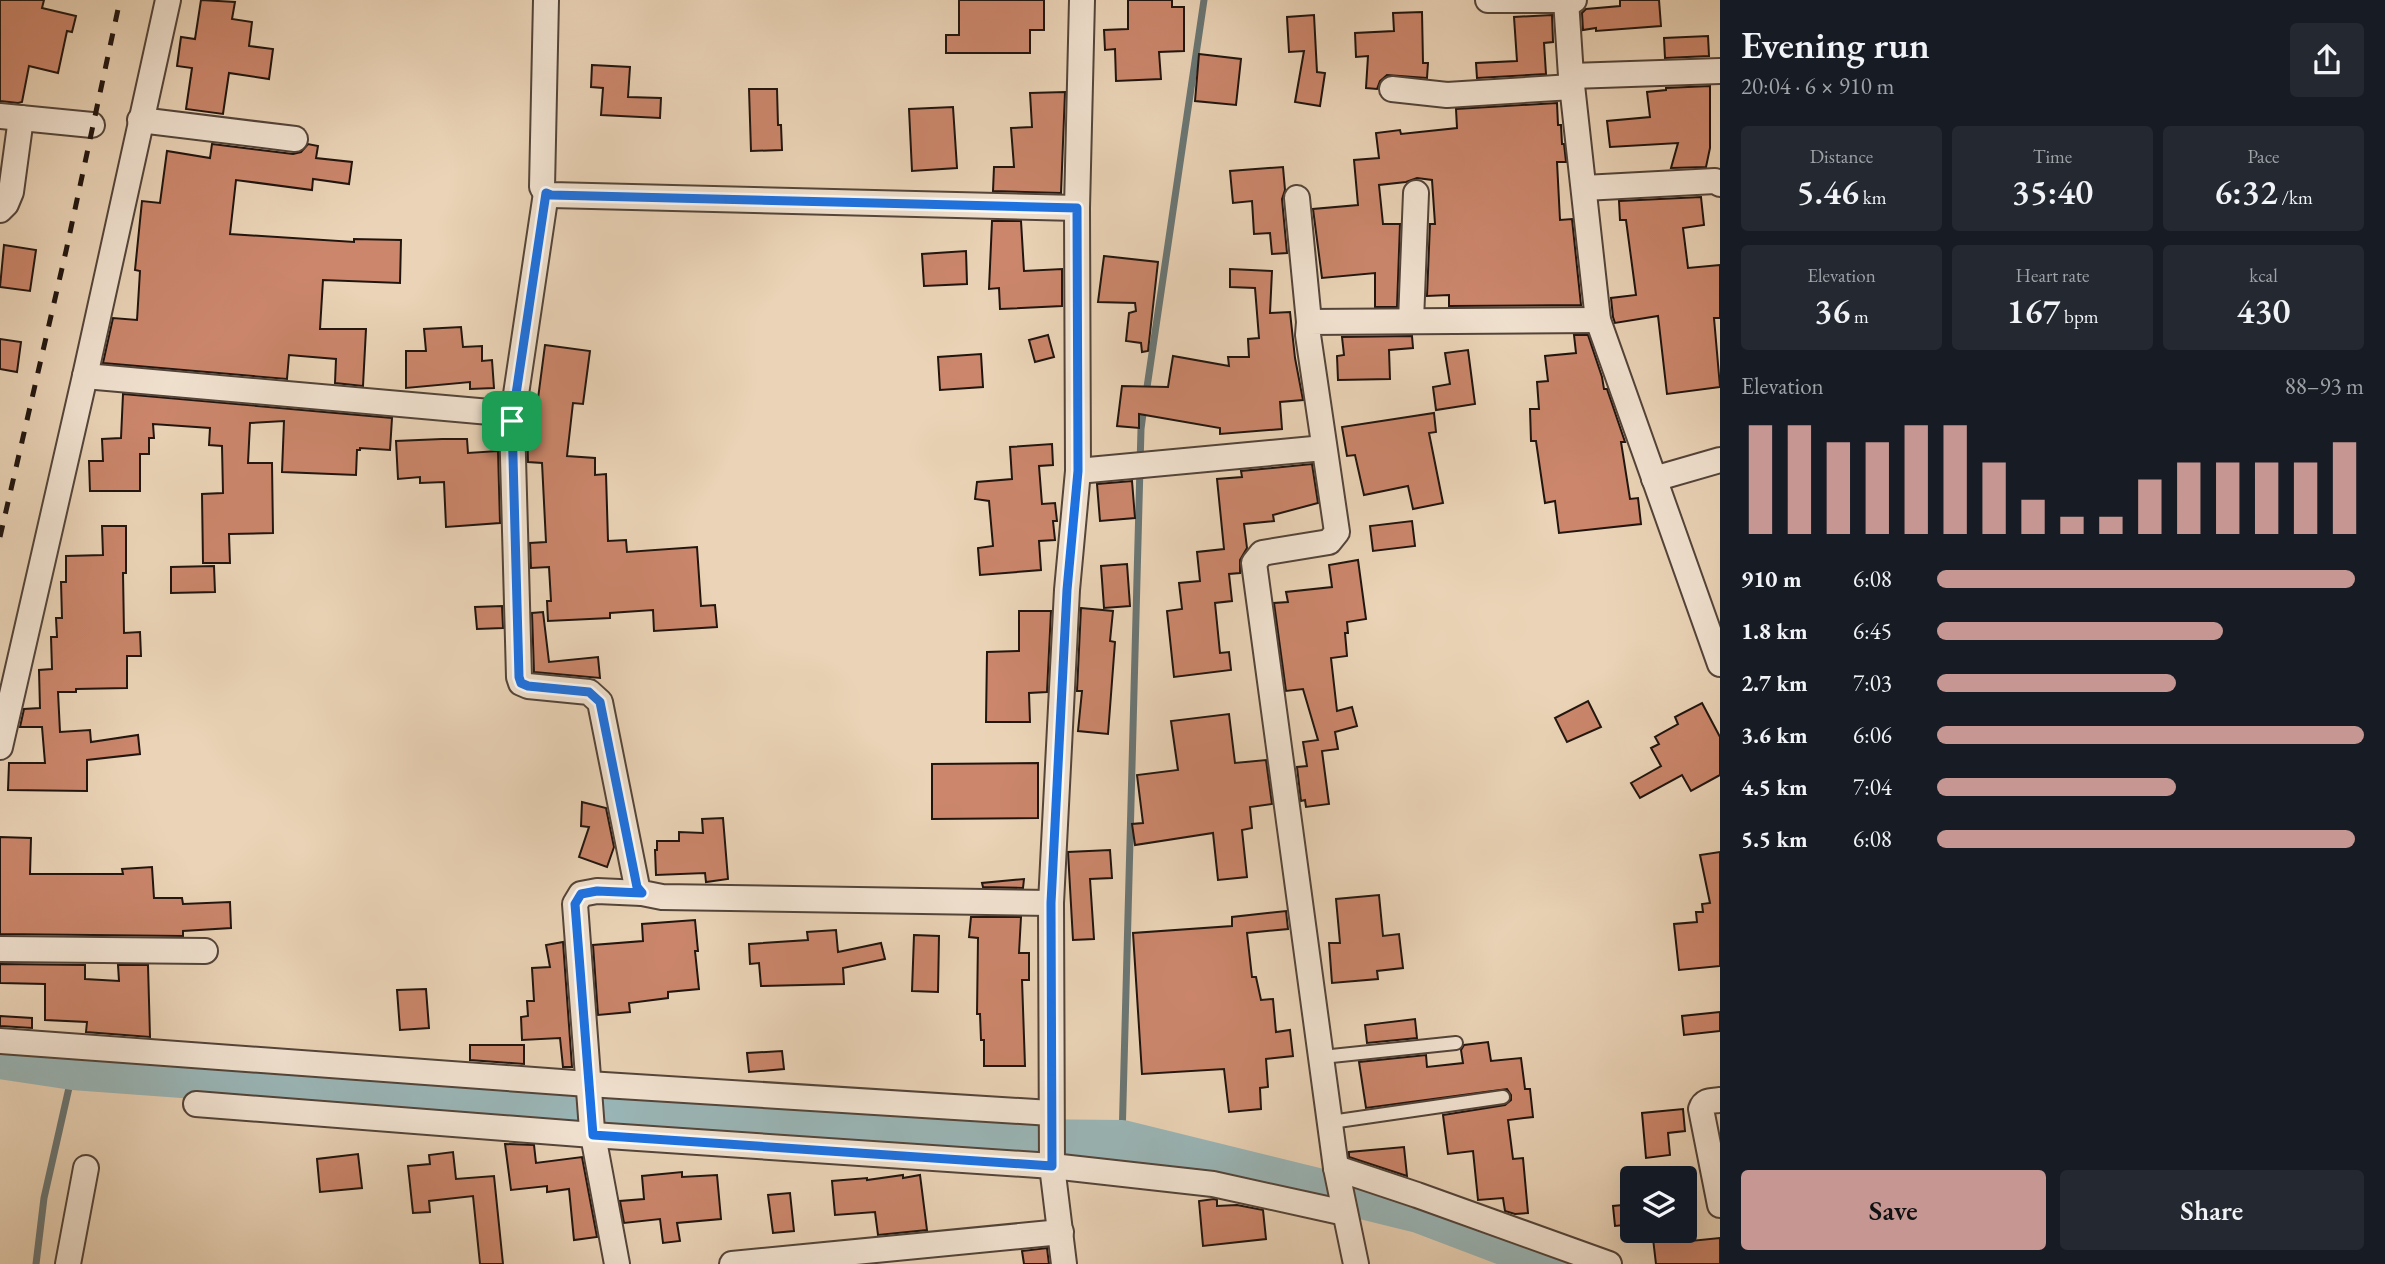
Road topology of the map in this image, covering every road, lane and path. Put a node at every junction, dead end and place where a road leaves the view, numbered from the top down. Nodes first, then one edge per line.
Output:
1 (168, 0) edge
2 (546, 0) edge
3 (1082, 0) edge
4 (1488, 0) edge
5 (1566, 0) edge
6 (1574, 0) edge
7 (1720, 71) edge
8 (1572, 81) junction
9 (1392, 89) dead end
10 (11, 117) edge
11 (140, 120) junction
12 (92, 125) dead end
13 (295, 139) dead end
14 (1720, 184) edge
15 (1584, 188) junction
16 (546, 193) junction
17 (1416, 193) dead end
18 (1297, 198) dead end
19 (1077, 208) junction
20 (0, 210) edge
21 (1598, 320) junction
22 (1411, 321) junction
23 (1309, 322) junction
24 (85, 376) junction
25 (512, 421) junction
26 (1324, 448) junction
27 (1720, 460) edge
28 (1078, 471) junction
29 (1654, 479) junction
30 (1720, 664) edge
31 (0, 747) edge
32 (642, 893) junction
33 (1051, 903) junction
34 (0, 949) edge
35 (205, 951) dead end
36 (0, 1041) edge
37 (1456, 1043) dead end
38 (1322, 1057) junction
39 (589, 1089) junction
40 (1503, 1097) dead end
41 (1720, 1100) edge
42 (196, 1104) dead end
43 (1331, 1122) junction
44 (593, 1132) junction
45 (1052, 1141) junction
46 (86, 1168) dead end
47 (1337, 1170) junction
48 (1720, 1205) edge
49 (1344, 1208) junction
50 (1061, 1232) junction
51 (68, 1264) edge
52 (617, 1264) edge
53 (732, 1264) edge
54 (1064, 1264) edge
55 (1356, 1264) edge
56 (1609, 1264) edge

1 - 11 street
2 - 16 street
3 - 19 street
4 - 5 street
5 - 6 street
5 - 8 street
7 - 8 street
8 - 9 street
8 - 15 street
10 - 12 street
10 - 20 street
11 - 13 street
11 - 24 street
14 - 15 street
15 - 21 street
16 - 19 street
16 - 25 street
17 - 22 street
18 - 23 street
19 - 28 street
21 - 22 street
21 - 29 street
22 - 23 street
23 - 26 street
24 - 25 street
24 - 31 street
25 - 32 street
26 - 28 street
26 - 38 street
27 - 29 street
28 - 33 street
29 - 30 street
32 - 33 street
32 - 39 street
33 - 45 street
34 - 35 street
36 - 39 street
37 - 38 lane
38 - 43 street
39 - 44 street
39 - 45 street
40 - 43 lane
41 - 48 street
42 - 44 street
43 - 47 street
44 - 45 street
44 - 52 street
45 - 49 street
45 - 50 street
46 - 51 street
47 - 49 street
47 - 56 street
49 - 55 street
50 - 53 street
50 - 54 street

